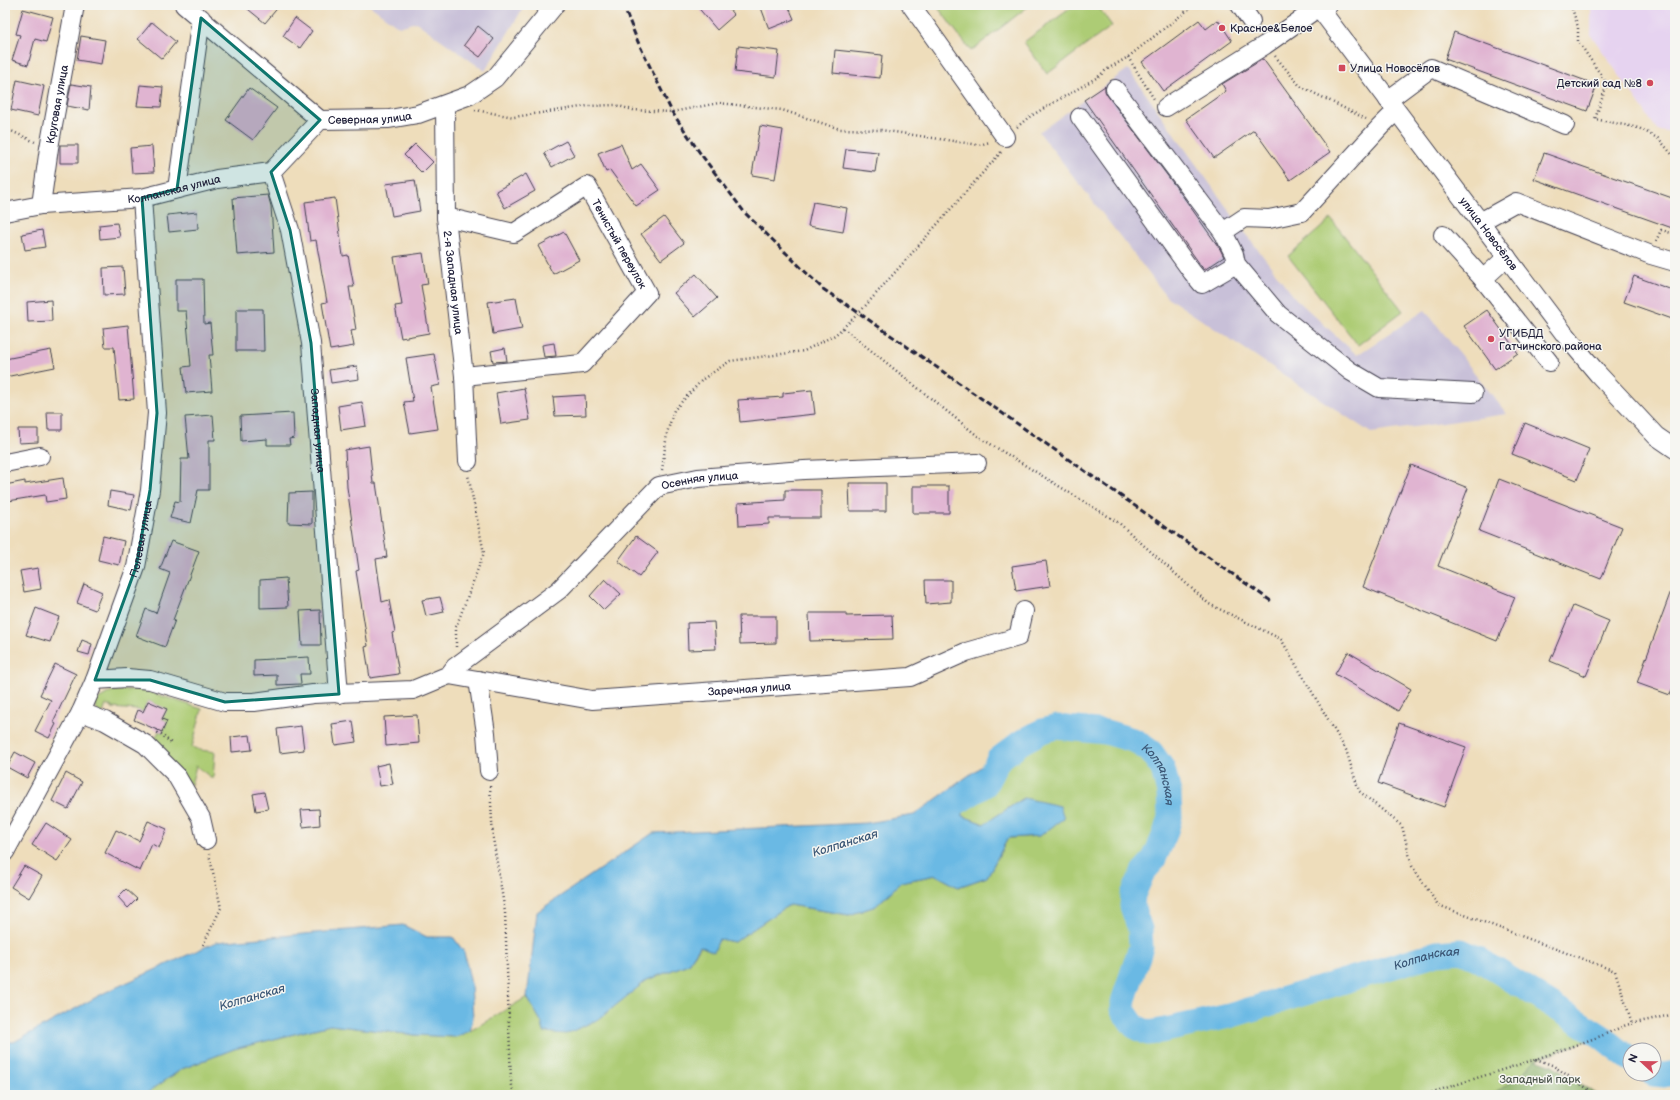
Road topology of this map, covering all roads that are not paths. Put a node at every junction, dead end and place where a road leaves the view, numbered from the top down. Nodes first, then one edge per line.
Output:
1 (75, 5) edge
2 (184, 5) edge
3 (555, 5) edge
4 (910, 5) edge
5 (1240, 5) edge
6 (1321, 6) edge
7 (201, 18) junction
8 (1251, 21) dead end
9 (1115, 88) dead end
10 (445, 105) junction
11 (1392, 106) junction
12 (1166, 107) road end
13 (1080, 117) dead end
14 (320, 120) junction
15 (1565, 125) dead end
16 (1005, 137) road end
17 (271, 172) junction
18 (176, 188) junction
19 (142, 198) junction
20 (41, 204) junction
21 (5, 212) edge
22 (446, 217) junction
23 (1480, 222) junction
24 (1223, 232) junction
25 (1442, 235) dead end
26 (1507, 257) junction
27 (1675, 262) edge
28 (1236, 264) junction
29 (1483, 279) junction
30 (1549, 362) dead end
31 (464, 376) junction
32 (1473, 393) dead end
33 (1675, 449) edge
34 (40, 456) dead end
35 (468, 461) road end
36 (5, 463) edge
37 (977, 463) dead end
38 (1024, 612) dead end
39 (452, 671) junction
40 (95, 680) junction
41 (478, 680) junction
42 (338, 694) junction
43 (81, 712) junction
44 (489, 771) road end
45 (206, 840) road end
46 (5, 852) edge

1 - 20 street, Круговая улица
2 - 7 street, Северная улица
3 - 10 street, Северная улица
4 - 16 street
5 - 8 street
6 - 11 street, улица Новосёлов
6 - 12 street
7 - 14 street, Северная улица
7 - 18 street
9 - 24 street
10 - 14 street, Северная улица
10 - 22 street, 2-я Западная улица
11 - 15 street
11 - 23 street, улица Новосёлов
11 - 24 street
13 - 28 street
14 - 17 street
17 - 18 street, Колпанская улица
17 - 42 street, Западная улица
18 - 19 street, Колпанская улица
19 - 20 street, Колпанская улица
19 - 40 street, Полевая улица
20 - 21 street, Колпанская улица
22 - 31 street, 2-я Западная улица
22 - 31 street, Тенистый переулок
23 - 26 street, улица Новосёлов
23 - 27 street
24 - 28 street
25 - 29 street
26 - 29 street
26 - 33 street, улица Новосёлов
28 - 32 street
29 - 30 street
31 - 35 street, 2-я Западная улица
34 - 36 street
37 - 39 street, Осенняя улица
38 - 41 street, Заречная улица
39 - 41 street, Заречная улица
39 - 42 street
40 - 42 street
40 - 43 street, Полевая улица
41 - 44 street
43 - 45 street
43 - 46 street, Полевая улица

